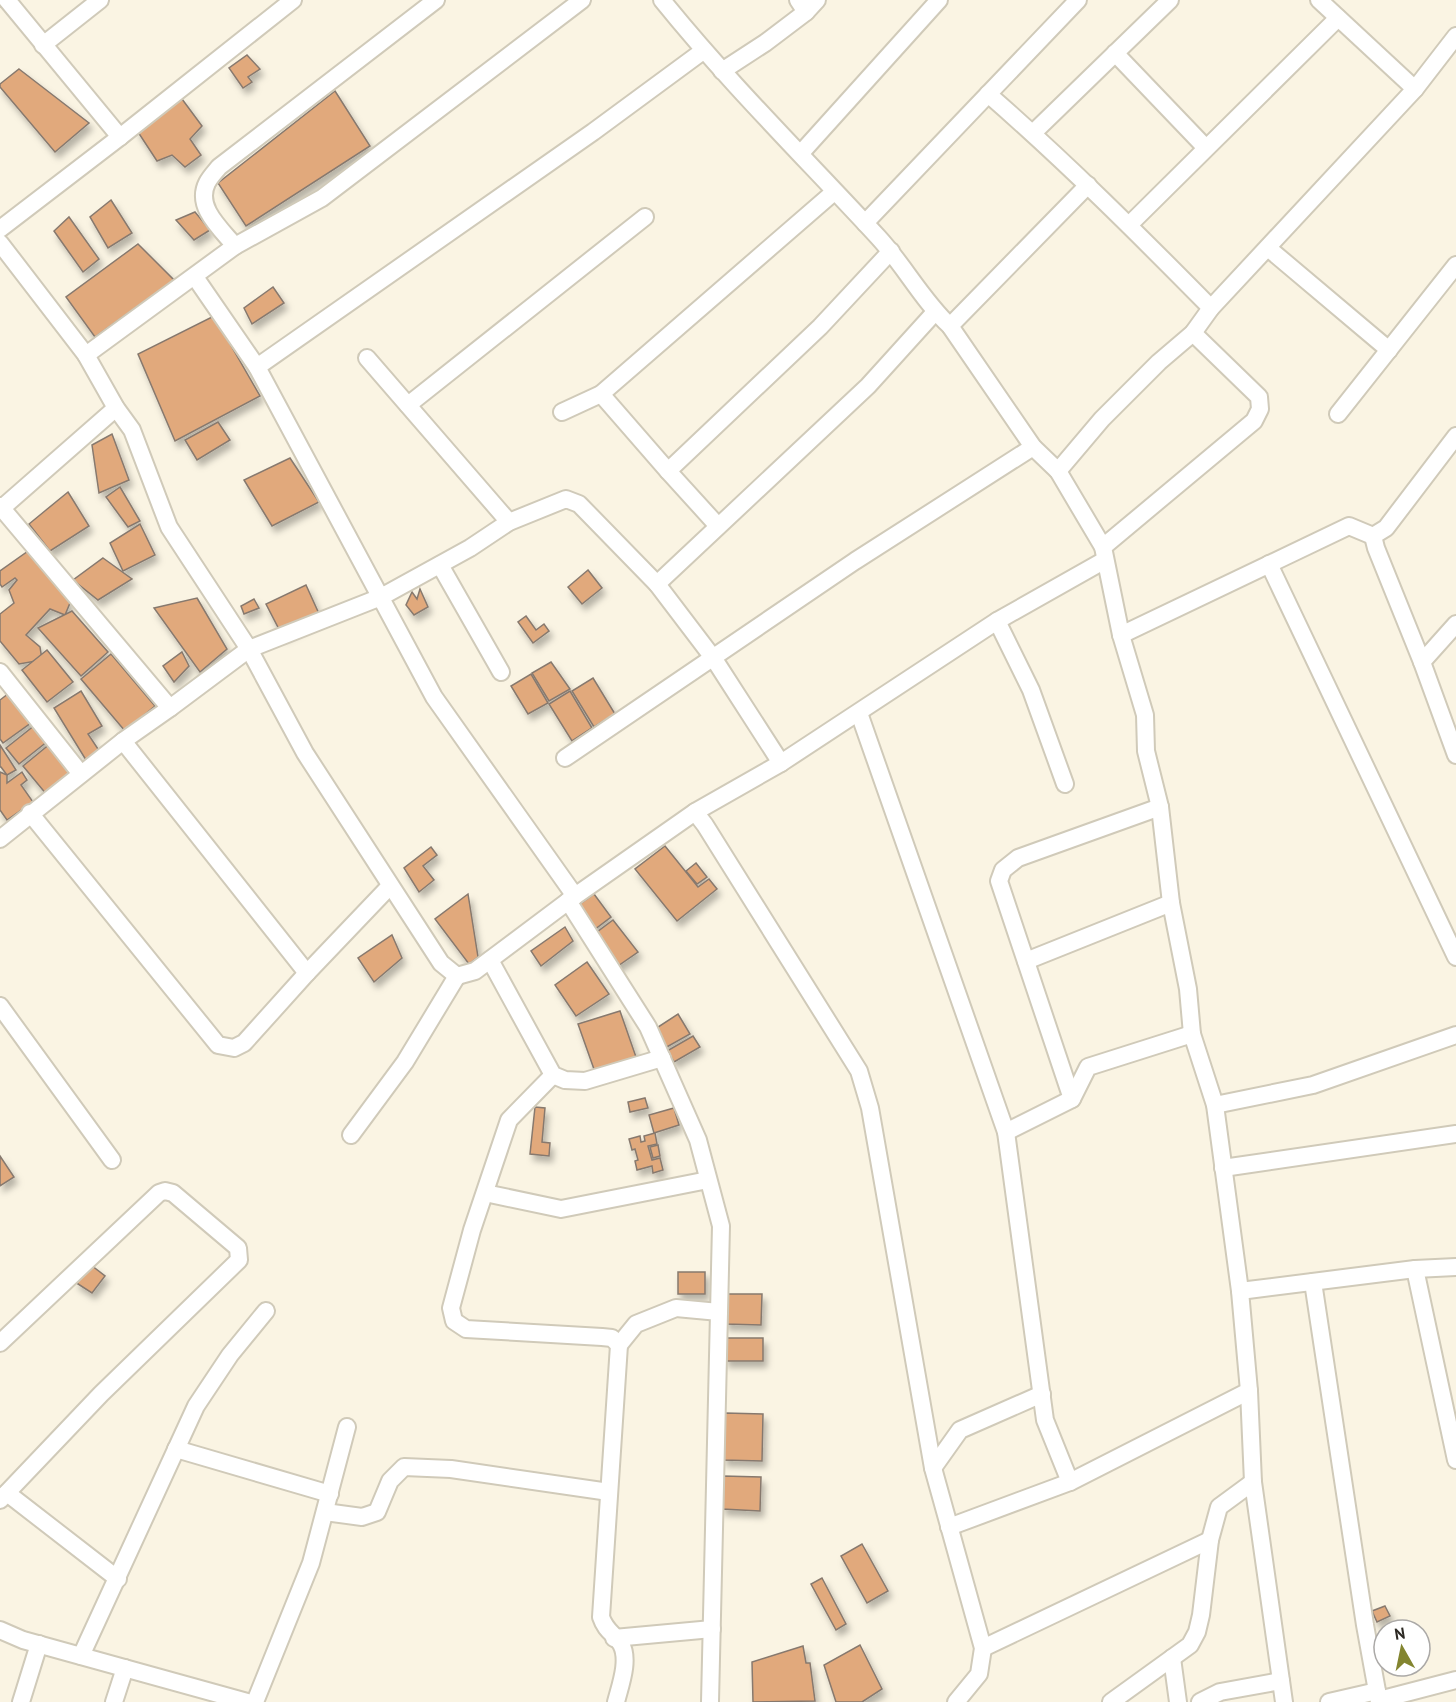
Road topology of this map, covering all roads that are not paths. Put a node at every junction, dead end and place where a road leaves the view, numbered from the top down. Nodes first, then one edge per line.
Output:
1 (6, 0) edge
2 (100, 0) edge
3 (293, 0) edge
4 (436, 0) edge
5 (582, 0) edge
6 (662, 0) edge
7 (939, 0) edge
8 (1078, 0) edge
9 (1170, 0) edge
10 (1319, 0) edge
11 (807, 4) edge
12 (1338, 18) junction
13 (1456, 36) edge
14 (43, 45) junction
15 (703, 51) junction
16 (1115, 53) junction
17 (722, 71) junction
18 (1415, 89) junction
19 (988, 94) junction
20 (1033, 133) junction
21 (120, 137) junction
22 (1206, 148) junction
23 (801, 153) junction
24 (1088, 185) junction
25 (834, 192) junction
26 (645, 217) dead end
27 (865, 223) junction
28 (1129, 225) junction
29 (0, 229) edge
30 (0, 243) edge
31 (235, 246) junction
32 (1268, 248) junction
33 (891, 251) junction
34 (1456, 265) edge
35 (195, 277) junction
36 (1211, 308) junction
37 (935, 312) junction
38 (950, 326) junction
39 (1192, 333) junction
40 (1389, 350) junction
41 (86, 355) junction
42 (367, 358) dead end
43 (257, 367) junction
44 (601, 394) junction
45 (408, 405) junction
46 (116, 408) junction
47 (562, 412) dead end
48 (1338, 414) dead end
49 (1456, 436) edge
50 (1034, 447) junction
51 (668, 471) junction
52 (1058, 471) junction
53 (1, 507) edge
54 (509, 522) junction
55 (718, 526) junction
56 (1373, 536) junction
57 (1104, 554) junction
58 (1269, 564) junction
59 (440, 565) junction
60 (657, 584) junction
61 (381, 597) junction
62 (997, 621) junction
63 (1456, 624) edge
64 (1121, 635) junction
65 (249, 649) junction
66 (714, 659) junction
67 (1422, 662) junction
68 (0, 672) edge
69 (501, 672) dead end
70 (170, 708) junction
71 (860, 713) junction
72 (123, 741) junction
73 (1456, 755) edge
74 (565, 758) dead end
75 (781, 763) junction
76 (81, 774) junction
77 (1065, 784) dead end
78 (1160, 807) junction
79 (695, 812) junction
80 (30, 813) junction
81 (0, 838) edge
82 (390, 886) junction
83 (571, 899) junction
84 (1171, 903) junction
85 (1456, 957) edge
86 (490, 960) junction
87 (1026, 962) junction
88 (307, 973) junction
89 (457, 976) junction
90 (0, 1006) edge
91 (1192, 1034) junction
92 (1456, 1035) edge
93 (662, 1058) junction
94 (553, 1075) junction
95 (1072, 1099) junction
96 (1215, 1105) junction
97 (1006, 1132) junction
98 (1456, 1134) edge
99 (351, 1135) dead end
100 (111, 1160) dead end
101 (1224, 1168) junction
102 (708, 1180) junction
103 (485, 1193) junction
104 (1456, 1267) edge
105 (1415, 1269) junction
106 (1313, 1282) junction
107 (1240, 1292) junction
108 (266, 1311) dead end
109 (719, 1312) junction
110 (0, 1343) edge
111 (619, 1345) junction
112 (1249, 1391) junction
113 (1042, 1394) junction
114 (347, 1427) dead end
115 (176, 1449) junction
116 (1456, 1460) edge
117 (933, 1468) junction
118 (1070, 1482) junction
119 (1253, 1482) junction
120 (609, 1492) junction
121 (330, 1494) junction
122 (4, 1496) edge
123 (325, 1512) junction
124 (949, 1527) junction
125 (1210, 1540) junction
126 (118, 1579) junction
127 (0, 1629) edge
128 (712, 1629) junction
129 (614, 1638) junction
130 (39, 1644) junction
131 (983, 1648) junction
132 (81, 1656) junction
133 (1172, 1658) junction
134 (125, 1668) junction
135 (1456, 1680) edge
136 (1281, 1681) junction
137 (1131, 1694) edge
138 (212, 1697) edge
139 (1379, 1697) edge
140 (21, 1702) edge
141 (114, 1702) edge
142 (247, 1702) edge
143 (255, 1702) edge
144 (616, 1702) edge
145 (710, 1702) edge
146 (956, 1702) edge
147 (1112, 1702) edge
148 (1178, 1702) edge
149 (1200, 1702) edge
150 (1284, 1702) edge
151 (1329, 1702) edge

1 - 14 street
2 - 14 street
3 - 21 street
4 - 31 street
5 - 31 street
6 - 15 street
7 - 23 street
8 - 19 street
9 - 16 street
10 - 12 street
11 - 17 street
12 - 18 street
12 - 22 street
13 - 18 street
14 - 21 street
15 - 17 street
15 - 43 street
16 - 20 street
16 - 22 street
17 - 23 street
18 - 32 street
19 - 20 street
19 - 27 street
20 - 24 street
21 - 29 street
22 - 28 street
23 - 25 street
24 - 28 street
24 - 38 street
25 - 27 street
25 - 44 street
26 - 45 street
27 - 33 street
28 - 36 street
30 - 41 street
31 - 35 street
32 - 36 street
32 - 40 street
33 - 37 street
33 - 51 street
34 - 40 street
35 - 41 street
35 - 43 street
36 - 39 street
37 - 38 street
37 - 55 street
38 - 50 street
39 - 52 street
39 - 57 street
40 - 48 street
41 - 46 street
42 - 45 street
43 - 61 street
44 - 47 street
44 - 51 street
45 - 54 street
46 - 53 street
46 - 65 street
49 - 56 street
50 - 52 street
50 - 66 street
51 - 55 street
52 - 57 street
53 - 70 street
54 - 59 street
54 - 60 street
55 - 60 street
56 - 58 street
56 - 67 street
57 - 62 street
57 - 64 street
58 - 64 street
58 - 85 street
59 - 61 street
59 - 69 street
60 - 66 street
61 - 65 street
61 - 83 street
62 - 71 street
62 - 77 street
63 - 67 street
64 - 78 street
65 - 70 street
65 - 82 street
66 - 74 street
66 - 75 street
67 - 73 street
68 - 76 street
70 - 72 street
71 - 75 street
71 - 97 street
72 - 76 street
72 - 88 street
75 - 79 street
76 - 80 street
78 - 84 street
78 - 87 street
79 - 83 street
79 - 117 street
80 - 81 street
80 - 88 street
82 - 88 street
82 - 89 street
83 - 86 street
83 - 93 street
84 - 87 street
84 - 91 street
86 - 89 street
86 - 94 street
87 - 95 street
89 - 99 street
90 - 100 street
91 - 95 street
91 - 96 street
92 - 96 street
93 - 94 street
93 - 102 street
94 - 103 street
95 - 97 street
96 - 101 street
97 - 113 street
98 - 101 street
101 - 107 street
102 - 103 street
102 - 109 street
103 - 111 street
104 - 105 street
105 - 106 street
105 - 116 street
106 - 107 street
106 - 139 street
107 - 112 street
108 - 115 street
109 - 111 street
109 - 128 street
110 - 122 street
111 - 120 street
112 - 118 street
112 - 119 street
113 - 117 street
113 - 118 street
114 - 121 street
115 - 121 street
115 - 126 street
117 - 124 street
118 - 124 street
119 - 125 street
119 - 136 street
120 - 123 street
120 - 129 street
121 - 123 street
122 - 126 street
123 - 143 street
124 - 131 street
125 - 131 street
125 - 133 street
126 - 132 street
127 - 130 street
128 - 129 street
128 - 145 street
129 - 144 street
130 - 132 street
130 - 140 street
131 - 146 street
132 - 134 street
133 - 137 street
133 - 148 street
134 - 138 street
134 - 141 street
135 - 139 street
136 - 149 street
136 - 150 street
137 - 147 street
138 - 142 street
139 - 151 street

